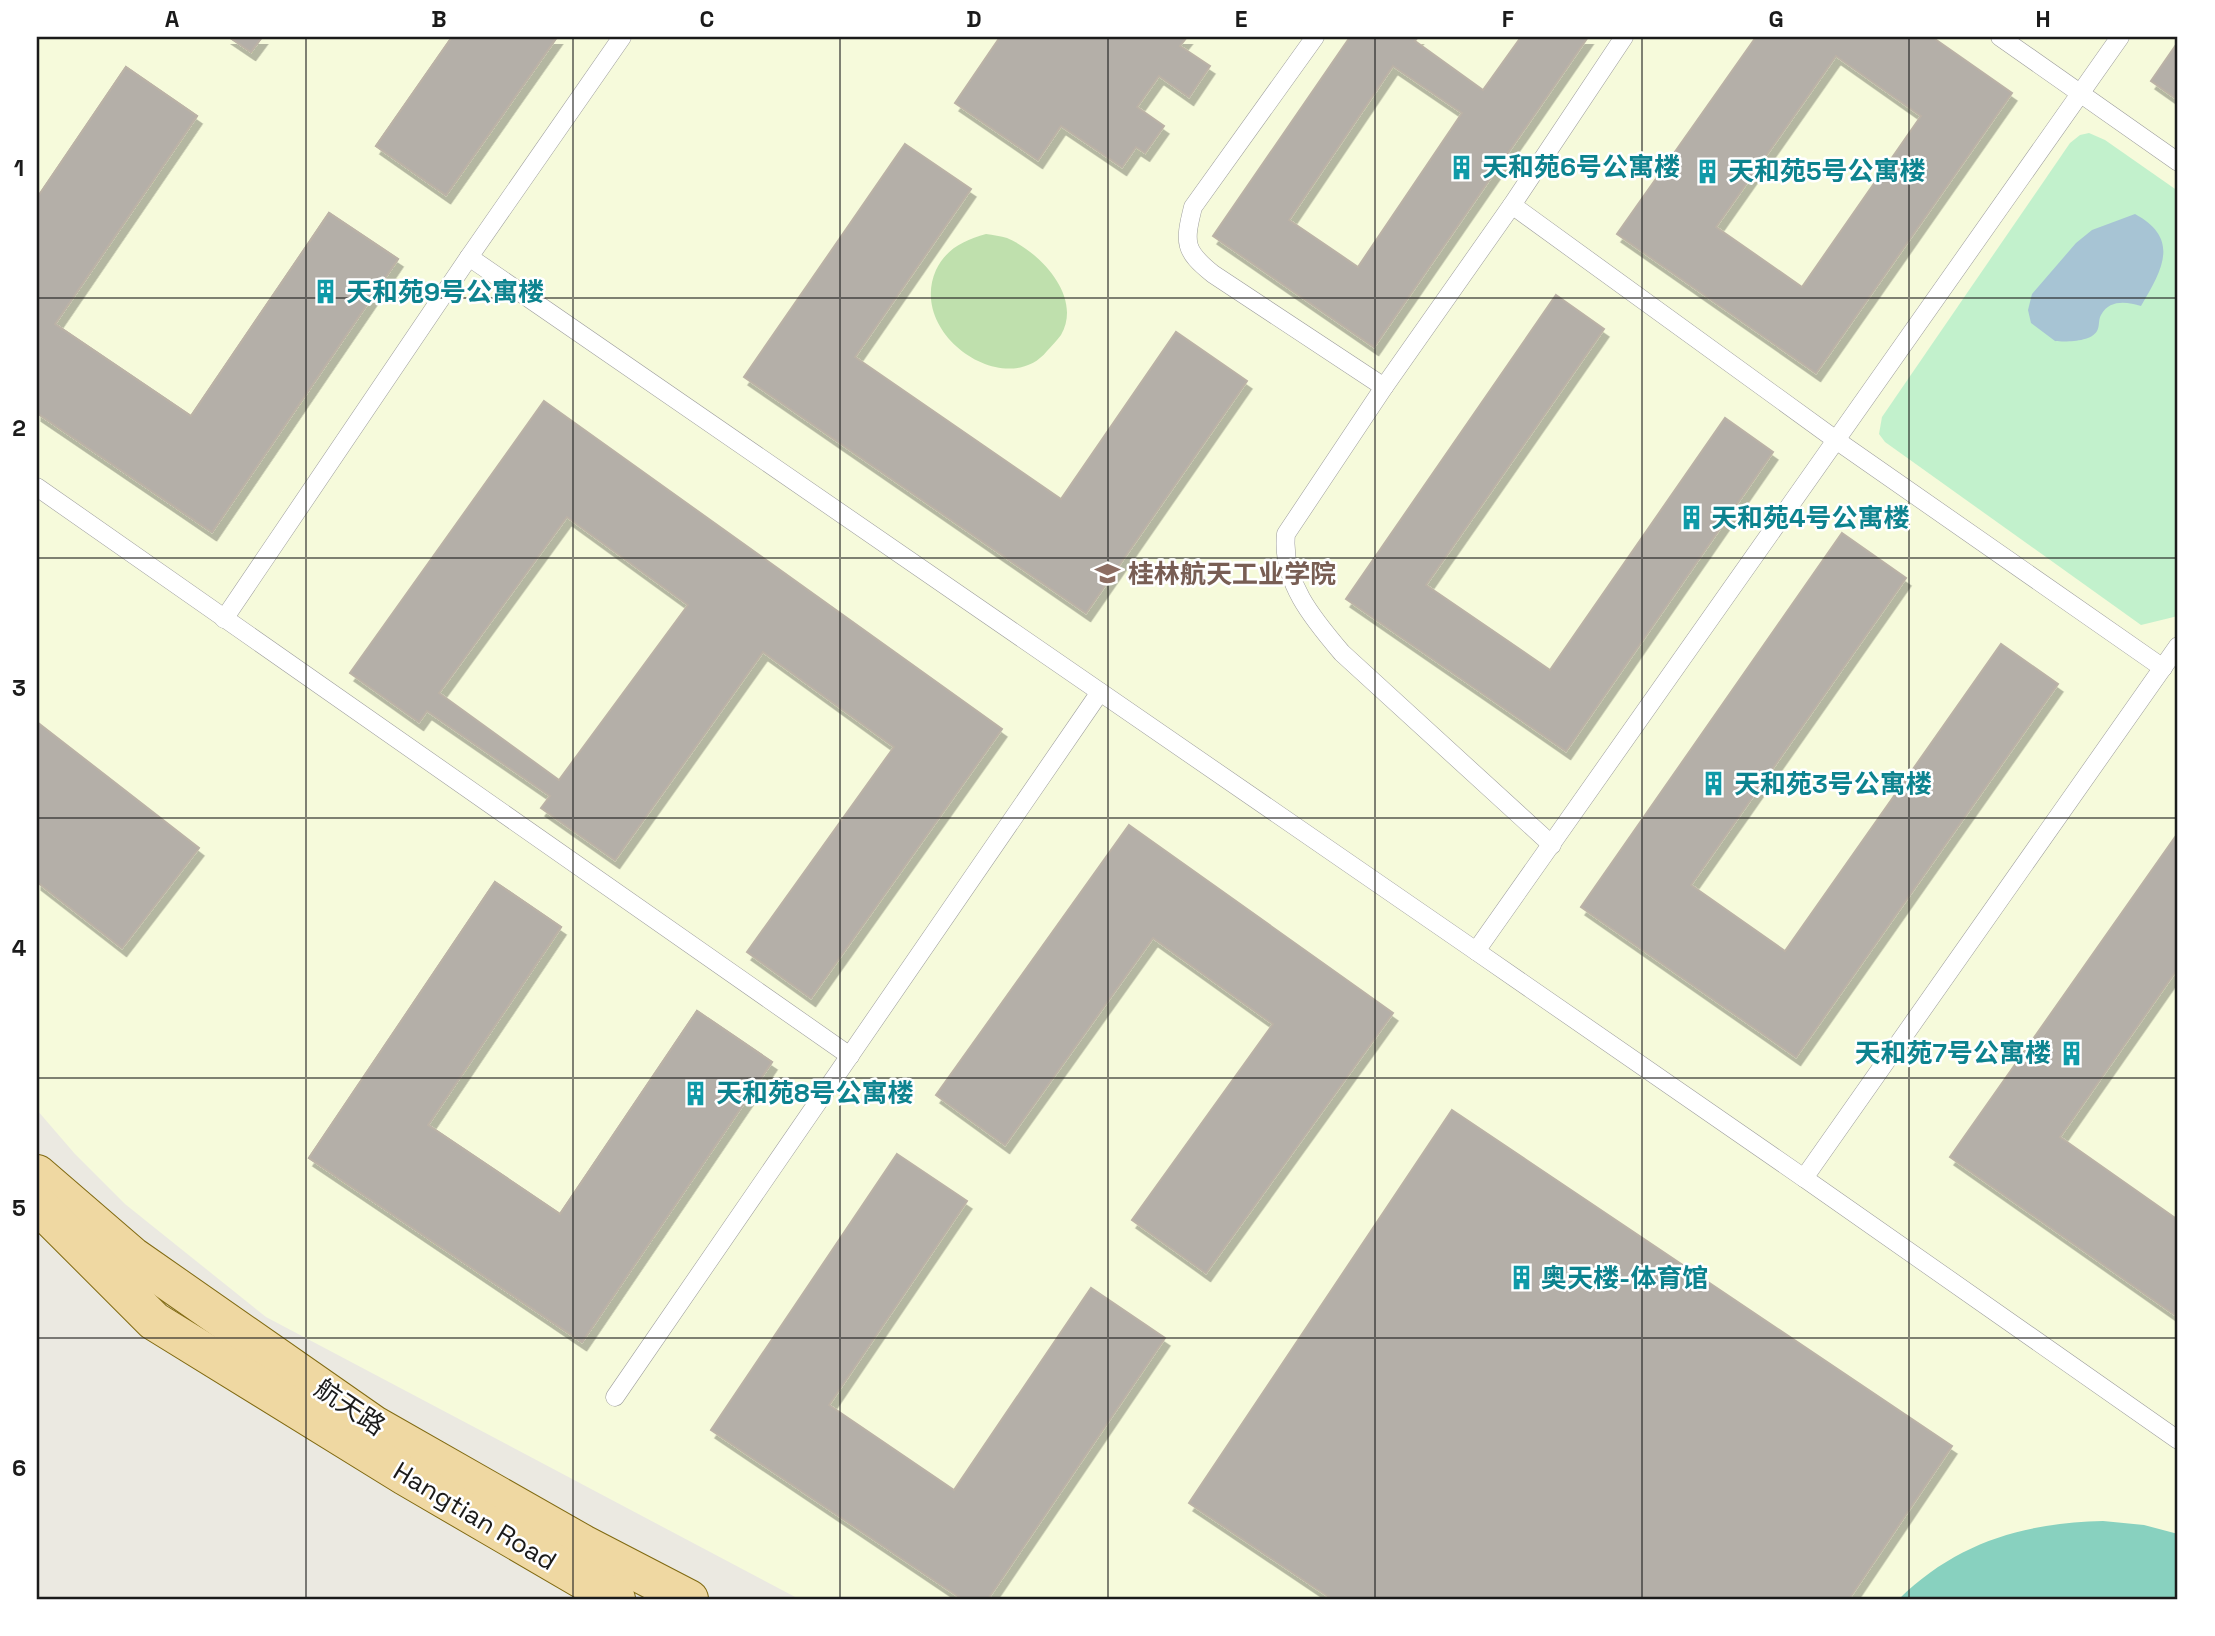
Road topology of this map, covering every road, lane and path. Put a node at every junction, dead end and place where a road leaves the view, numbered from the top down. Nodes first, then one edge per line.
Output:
1 (622, 37) edge
2 (1315, 37) edge
3 (1624, 37) edge
4 (2000, 37) edge
5 (2120, 37) edge
6 (2080, 93) junction
7 (2178, 162) edge
8 (1513, 205) junction
9 (469, 257) junction
10 (1384, 387) junction
11 (1836, 440) junction
12 (37, 487) edge
13 (224, 619) junction
14 (2178, 646) edge
15 (2163, 668) junction
16 (1100, 692) junction
17 (1552, 845) junction
18 (1476, 951) junction
19 (850, 1056) junction
20 (37, 1174) edge
21 (1804, 1178) junction
22 (37, 1204) edge
23 (615, 1397) dead end
24 (2178, 1440) edge
25 (616, 1599) edge
26 (689, 1599) edge

1 - 9 lane
2 - 10 lane
3 - 8 lane
4 - 6 lane
5 - 6 lane
6 - 7 lane
6 - 11 lane
8 - 10 lane
8 - 11 lane
9 - 13 lane
9 - 16 lane
10 - 17 lane
11 - 15 lane
11 - 17 lane
12 - 13 lane
13 - 19 lane
14 - 15 lane
15 - 21 lane
16 - 18 lane
16 - 19 lane
17 - 18 lane
18 - 21 lane
19 - 23 lane
20 - 26 main road, 航天路
21 - 24 lane
22 - 25 main road, Hangtian Road

